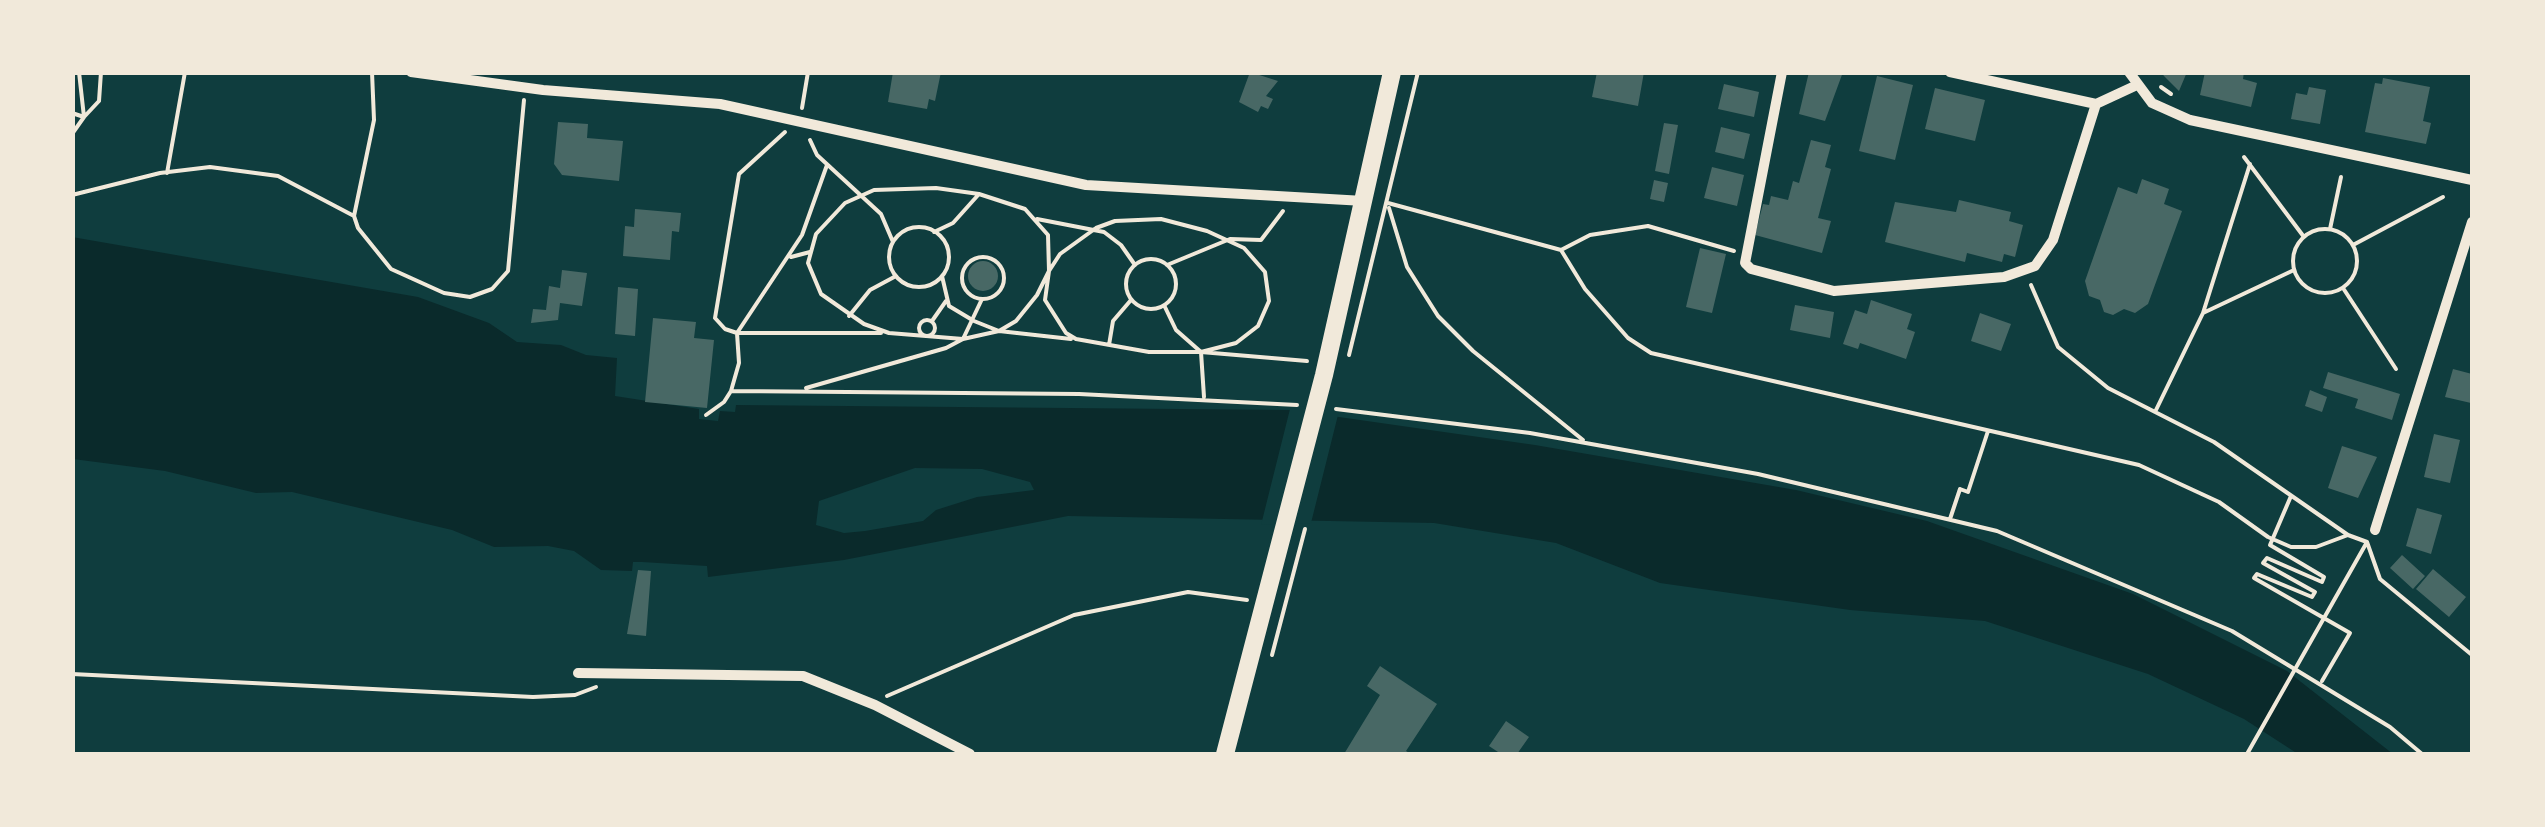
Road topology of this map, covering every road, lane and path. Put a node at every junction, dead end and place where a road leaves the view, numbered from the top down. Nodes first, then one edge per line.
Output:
1 (79, 72) edge
2 (101, 72) edge
3 (184, 72) edge
4 (372, 72) edge
5 (411, 72) edge
6 (808, 72) edge
7 (1392, 72) edge
8 (1418, 72) edge
9 (1782, 72) edge
10 (1950, 72) edge
11 (2129, 72) edge
12 (2137, 86) junction
13 (524, 88) junction
14 (2096, 104) junction
15 (72, 112) edge
16 (84, 117) junction
17 (800, 118) junction
18 (72, 134) edge
19 (2244, 157) dead end
20 (2250, 164) junction
21 (827, 165) junction
22 (167, 172) junction
23 (2341, 177) dead end
24 (2472, 180) edge
25 (979, 194) junction
26 (72, 195) edge
27 (858, 196) junction
28 (2442, 196) dead end
29 (1289, 198) junction
30 (1364, 201) junction
31 (1388, 204) junction
32 (354, 216) junction
33 (1037, 219) junction
34 (2472, 222) edge
35 (1096, 228) junction
36 (2330, 229) junction
37 (934, 232) junction
38 (2304, 237) junction
39 (1230, 240) junction
40 (893, 242) junction
41 (2353, 245) junction
42 (1561, 250) junction
43 (810, 252) junction
44 (1745, 254) junction
45 (790, 257) junction
46 (1135, 265) junction
47 (1167, 266) junction
48 (2027, 270) junction
49 (2294, 270) junction
50 (1049, 272) junction
51 (896, 276) junction
52 (942, 276) junction
53 (2343, 288) junction
54 (982, 299) junction
55 (1131, 300) junction
56 (946, 301) junction
57 (1164, 306) junction
58 (2202, 313) junction
59 (849, 316) junction
60 (932, 321) junction
61 (974, 321) junction
62 (998, 331) junction
63 (737, 332) junction
64 (889, 333) junction
65 (925, 336) junction
66 (963, 338) junction
67 (1076, 339) junction
68 (1108, 345) junction
69 (1201, 352) junction
70 (1306, 361) dead end
71 (1348, 362) dead end
72 (2396, 369) dead end
73 (802, 390) junction
74 (731, 391) junction
75 (1204, 398) junction
76 (1314, 407) dead end
77 (1332, 408) dead end
78 (2156, 410) junction
79 (706, 415) dead end
80 (1988, 431) junction
81 (1587, 443) junction
82 (2291, 496) junction
83 (1950, 519) junction
84 (2375, 530) dead end
85 (2273, 539) junction
86 (1247, 600) dead end
87 (2323, 618) junction
88 (2472, 655) edge
89 (578, 673) dead end
90 (618, 673) junction
91 (72, 674) edge
92 (2321, 682) junction
93 (875, 706) junction
94 (970, 754) edge
95 (1224, 754) edge
96 (2246, 754) edge
97 (2422, 754) edge

1 - 16 path
2 - 16 path
3 - 22 path
4 - 32 path
5 - 13 street
6 - 17 path
7 - 30 highway
8 - 31 path
9 - 44 street
10 - 14 street
11 - 12 street
12 - 14 street
12 - 24 street
13 - 17 street
13 - 32 path
14 - 48 street
15 - 16 path
16 - 18 path
17 - 21 path
17 - 29 street
17 - 63 path
19 - 20 path
20 - 38 path
20 - 58 path
21 - 27 path
21 - 45 path
22 - 26 path
22 - 32 path
23 - 36 path
25 - 27 path
25 - 33 path
25 - 37 path
27 - 40 path
27 - 43 path
28 - 41 path
29 - 30 street
29 - 39 path
30 - 95 highway
31 - 42 path
31 - 71 path
31 - 81 path
33 - 35 path
33 - 50 path
34 - 84 street
35 - 39 path
35 - 46 path
35 - 50 path
36 - 38 path
36 - 41 path
37 - 40 path
37 - 52 path
38 - 49 path
39 - 47 path
39 - 69 path
40 - 51 path
41 - 53 path
42 - 44 path
42 - 80 path
43 - 45 path
43 - 59 path
44 - 48 street
45 - 63 path
46 - 47 path
46 - 55 path
47 - 57 path
48 - 78 path
49 - 53 path
49 - 58 path
50 - 62 path
50 - 67 path
51 - 52 path
51 - 59 path
52 - 56 path
53 - 72 path
54 - 54 path
54 - 61 path
55 - 57 path
55 - 68 path
56 - 60 path
56 - 61 path
57 - 69 path
58 - 78 path
59 - 64 path
60 - 65 path
60 - 65 path
61 - 62 path
61 - 66 path
62 - 66 path
62 - 67 path
63 - 64 path
63 - 74 path
64 - 65 path
65 - 66 path
66 - 73 path
67 - 68 path
68 - 69 path
69 - 70 path
69 - 75 path
73 - 74 path
73 - 75 path
74 - 79 path
75 - 76 path
77 - 81 path
78 - 82 path
80 - 83 path
80 - 85 path
81 - 83 path
82 - 85 path
82 - 85 path
83 - 92 path
85 - 87 path
86 - 93 path
87 - 88 path
87 - 92 path
87 - 96 path
89 - 90 street
90 - 91 path
90 - 93 street
92 - 97 path
93 - 94 street

